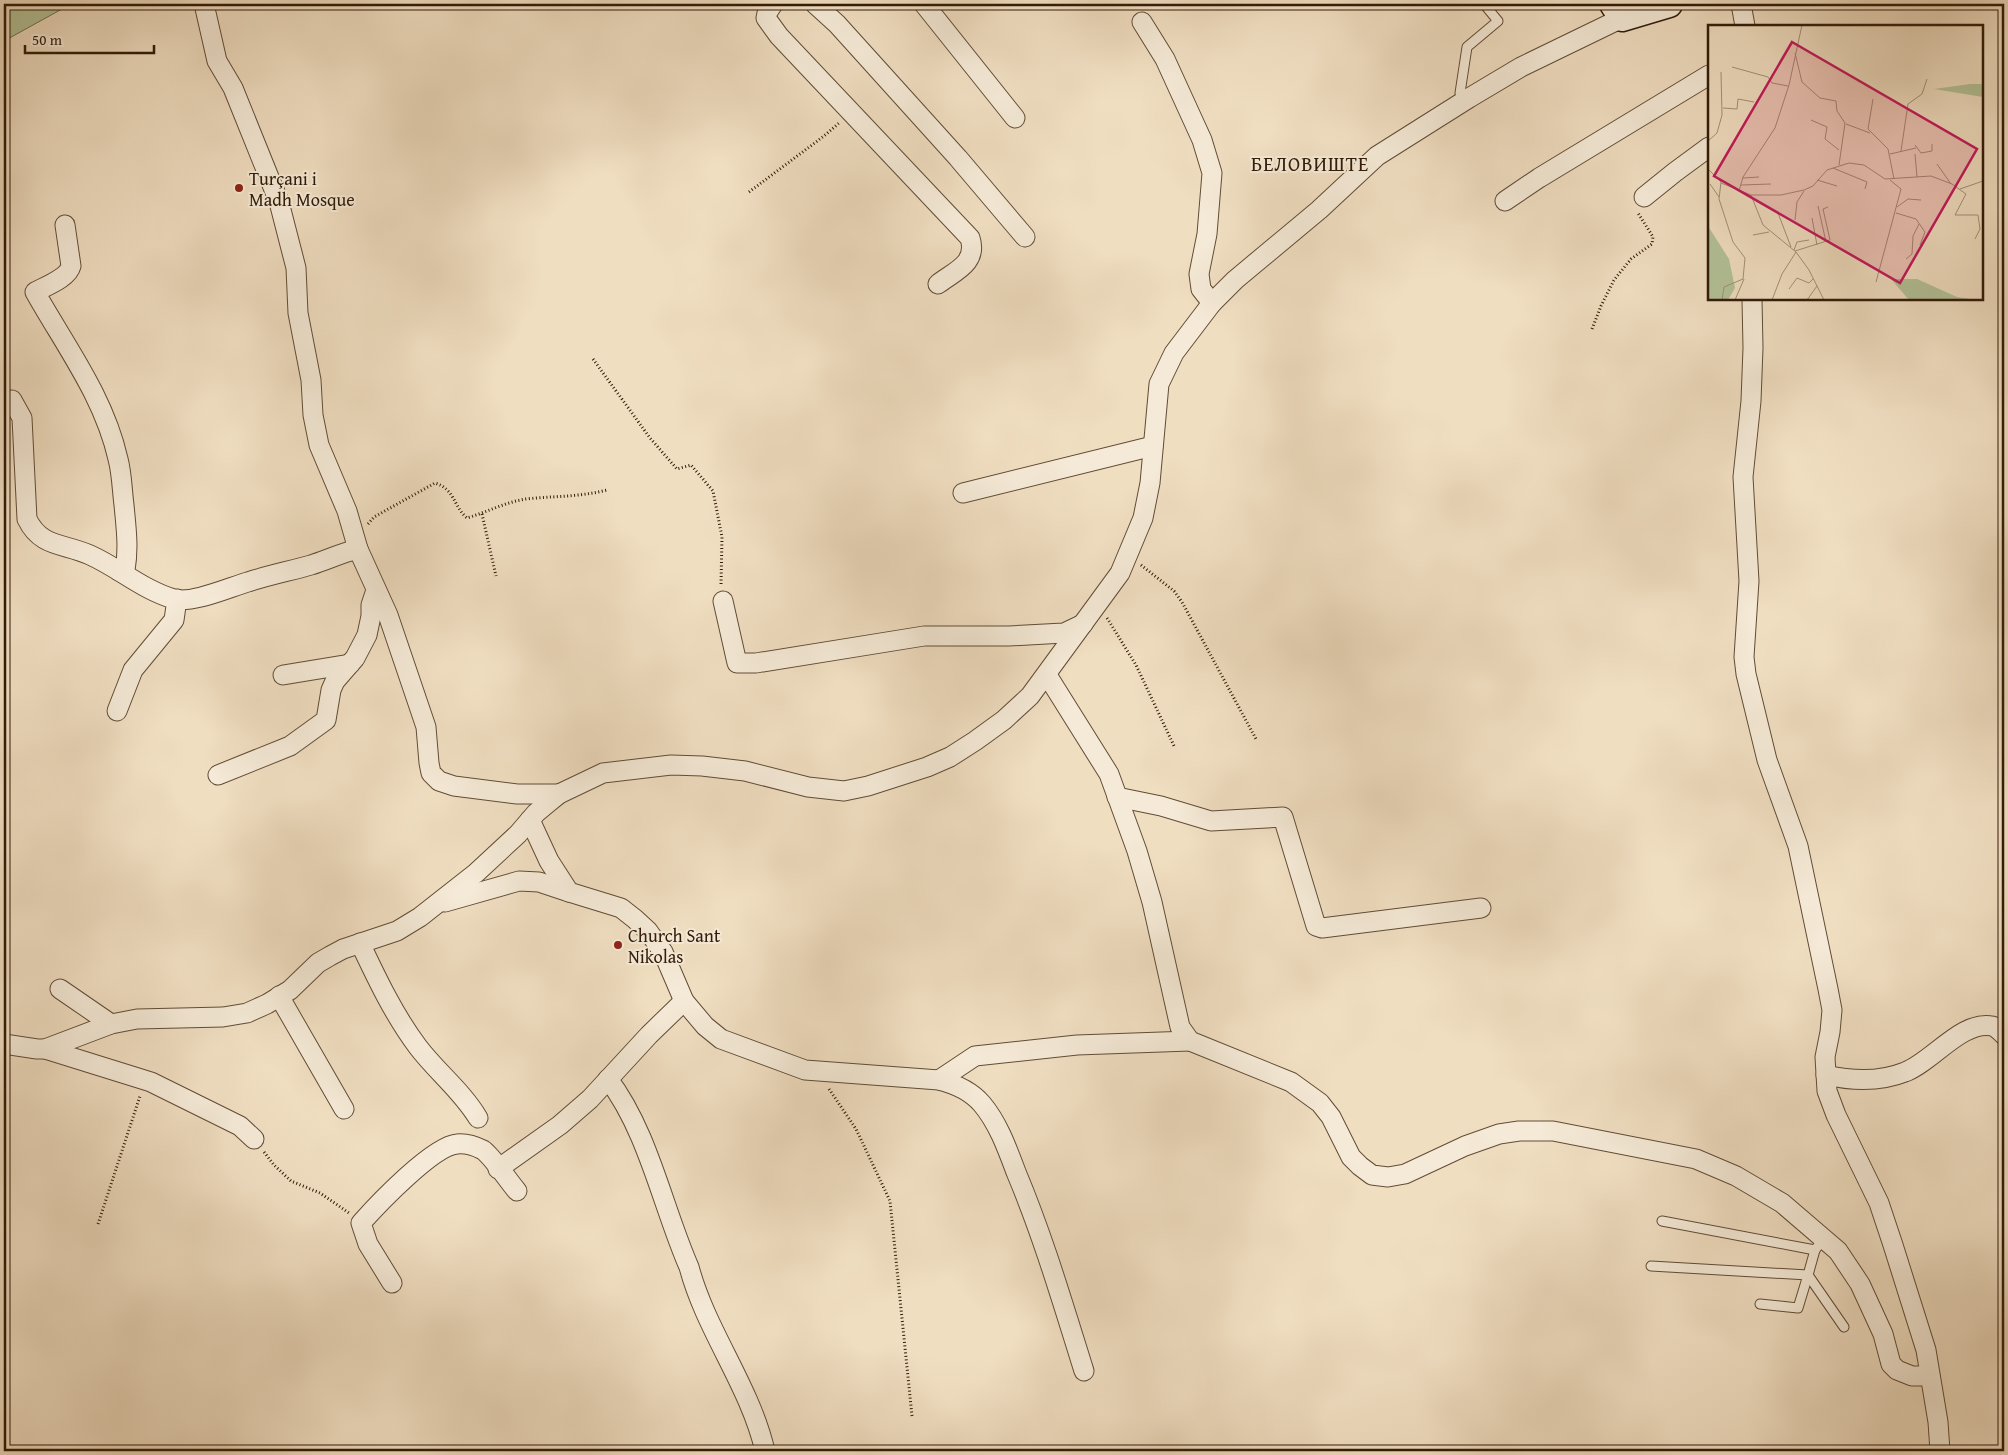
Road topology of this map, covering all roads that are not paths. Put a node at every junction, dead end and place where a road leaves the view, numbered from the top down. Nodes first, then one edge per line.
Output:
1 (204, 4) edge
2 (773, 4) edge
3 (816, 4) edge
4 (924, 4) edge
5 (1484, 4) edge
6 (1669, 4) edge
7 (1741, 4) edge
8 (1618, 11) edge
9 (1142, 22) dead end
10 (1745, 25) edge
11 (1708, 76) edge
12 (1462, 102) junction
13 (1015, 118) dead end
14 (1708, 148) edge
15 (1644, 197) road end
16 (1505, 201) dead end
17 (64, 225) dead end
18 (1025, 236) dead end
19 (938, 284) dead end
20 (1752, 300) edge
21 (1212, 302) junction
22 (12, 400) dead end
23 (1153, 446) junction
24 (963, 493) dead end
25 (356, 542) junction
26 (119, 571) junction
27 (376, 590) junction
28 (177, 600) junction
29 (722, 601) road end
30 (1083, 624) junction
31 (350, 664) junction
32 (283, 675) dead end
33 (1047, 676) junction
34 (117, 711) dead end
35 (218, 775) dead end
36 (559, 794) junction
37 (1117, 797) junction
38 (530, 820) junction
39 (569, 892) junction
40 (439, 904) junction
41 (1481, 908) dead end
42 (360, 943) junction
43 (60, 989) dead end
44 (279, 996) junction
45 (684, 1001) junction
46 (111, 1024) junction
47 (2004, 1035) edge
48 (1190, 1041) junction
49 (8, 1042) edge
50 (45, 1049) junction
51 (1826, 1075) junction
52 (608, 1079) junction
53 (939, 1080) junction
54 (344, 1109) dead end
55 (478, 1118) dead end
56 (254, 1139) road end
57 (498, 1169) junction
58 (517, 1191) dead end
59 (1662, 1222) dead end
60 (1820, 1244) junction
61 (1651, 1266) dead end
62 (1808, 1275) junction
63 (392, 1283) dead end
64 (1760, 1304) dead end
65 (1844, 1327) dead end
66 (1084, 1371) dead end
67 (1930, 1376) junction
68 (766, 1451) edge
69 (1940, 1451) edge

1 - 25 street
2 - 19 street
3 - 18 street
4 - 13 street
5 - 12 lane
6 - 8 street
7 - 10 street
8 - 12 street
9 - 21 street
11 - 16 street
12 - 21 street
14 - 15 street
17 - 26 street
20 - 51 street
21 - 23 street
22 - 26 street
23 - 24 street
23 - 30 street
25 - 27 street
25 - 28 street
26 - 28 street
27 - 31 street
27 - 36 street
28 - 34 street
29 - 30 street
30 - 33 street
31 - 32 street
31 - 35 street
33 - 36 street
33 - 37 street
36 - 38 street
37 - 41 street
37 - 48 street
38 - 39 street
38 - 40 street
39 - 40 street
39 - 45 street
40 - 42 street
42 - 44 street
42 - 55 street
43 - 46 street
44 - 46 street
44 - 54 street
45 - 52 street
45 - 53 street
46 - 50 street
47 - 51 street
48 - 53 street
48 - 60 street
49 - 50 street
50 - 56 street
51 - 67 street
52 - 57 street
52 - 68 street
53 - 66 street
57 - 58 street
57 - 63 street
59 - 60 lane
60 - 62 lane
60 - 67 street
61 - 62 lane
62 - 64 lane
62 - 65 lane
67 - 69 street

